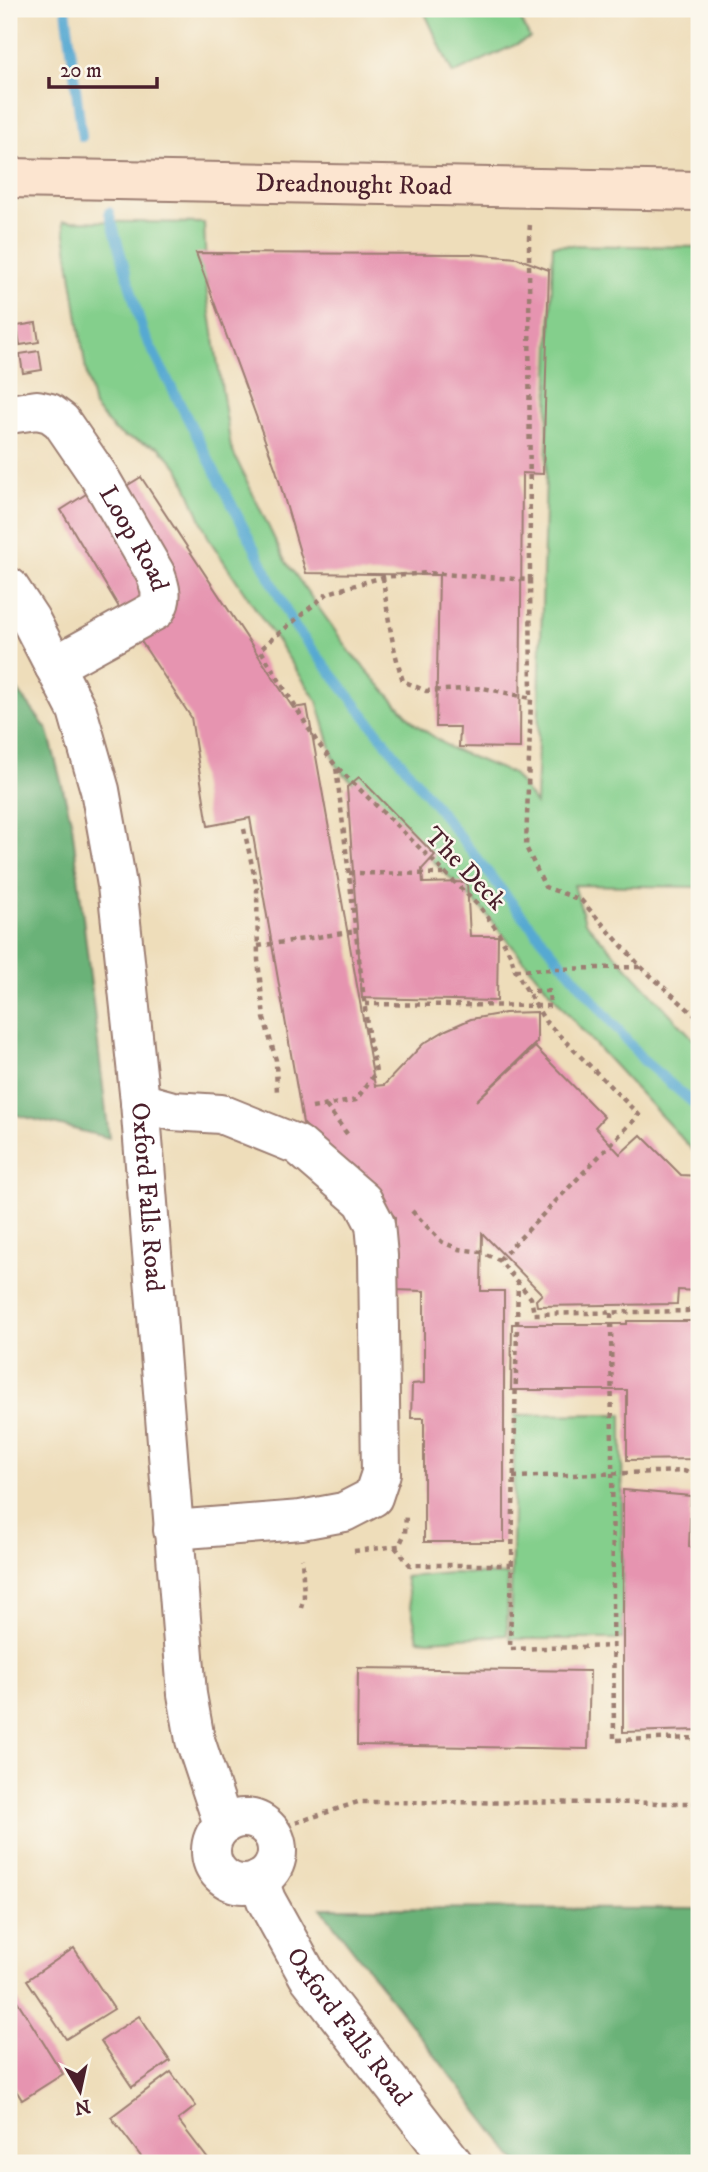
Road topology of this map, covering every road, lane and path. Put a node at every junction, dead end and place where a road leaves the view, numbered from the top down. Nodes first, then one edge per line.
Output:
1 (9, 178) edge
2 (535, 189) junction
3 (699, 191) edge
4 (9, 414) edge
5 (383, 577) junction
6 (530, 580) junction
7 (9, 587) edge
8 (54, 666) junction
9 (531, 698) junction
10 (336, 766) junction
11 (244, 829) dead end
12 (349, 873) junction
13 (446, 874) junction
14 (356, 931) junction
15 (258, 946) junction
16 (641, 967) junction
17 (515, 970) junction
18 (527, 990) junction
19 (365, 1004) junction
20 (699, 1019) edge
21 (277, 1099) dead end
22 (140, 1102) junction
23 (300, 1105) dead end
24 (326, 1105) junction
25 (356, 1145) dead end
26 (407, 1205) dead end
27 (499, 1260) junction
28 (518, 1280) junction
29 (699, 1307) edge
30 (611, 1313) junction
31 (613, 1474) junction
32 (513, 1477) junction
33 (699, 1477) edge
34 (173, 1530) junction
35 (394, 1547) dead end
36 (302, 1553) dead end
37 (511, 1565) junction
38 (302, 1608) dead end
39 (614, 1646) junction
40 (699, 1738) edge
41 (699, 1803) edge
42 (277, 1829) dead end
43 (453, 2163) edge

1 - 2 street, Dreadnought Road
2 - 3 street, Dreadnought Road
2 - 6 path
4 - 8 street, Loop Road
5 - 6 path
5 - 9 path
5 - 10 path, The Deck
6 - 9 path
7 - 8 street, Oxford Falls Road
8 - 22 street, Oxford Falls Road
9 - 16 path
10 - 12 path
10 - 13 path, The Deck
11 - 15 path
12 - 13 path
12 - 14 path
13 - 17 path, The Deck
14 - 15 path
14 - 19 path
15 - 21 path
16 - 17 path
16 - 20 path
17 - 18 path, The Deck
18 - 19 path
18 - 27 path, The Deck
19 - 24 path
22 - 34 street, Oxford Falls Road
22 - 34 street
23 - 24 path
24 - 25 path
26 - 27 path
27 - 28 path
28 - 30 path
28 - 32 path
29 - 30 path
30 - 31 path
31 - 32 path
31 - 33 path
31 - 39 path
32 - 37 path
34 - 43 street, Oxford Falls Road
35 - 37 path
36 - 38 path
37 - 39 path
39 - 40 path
41 - 42 path

